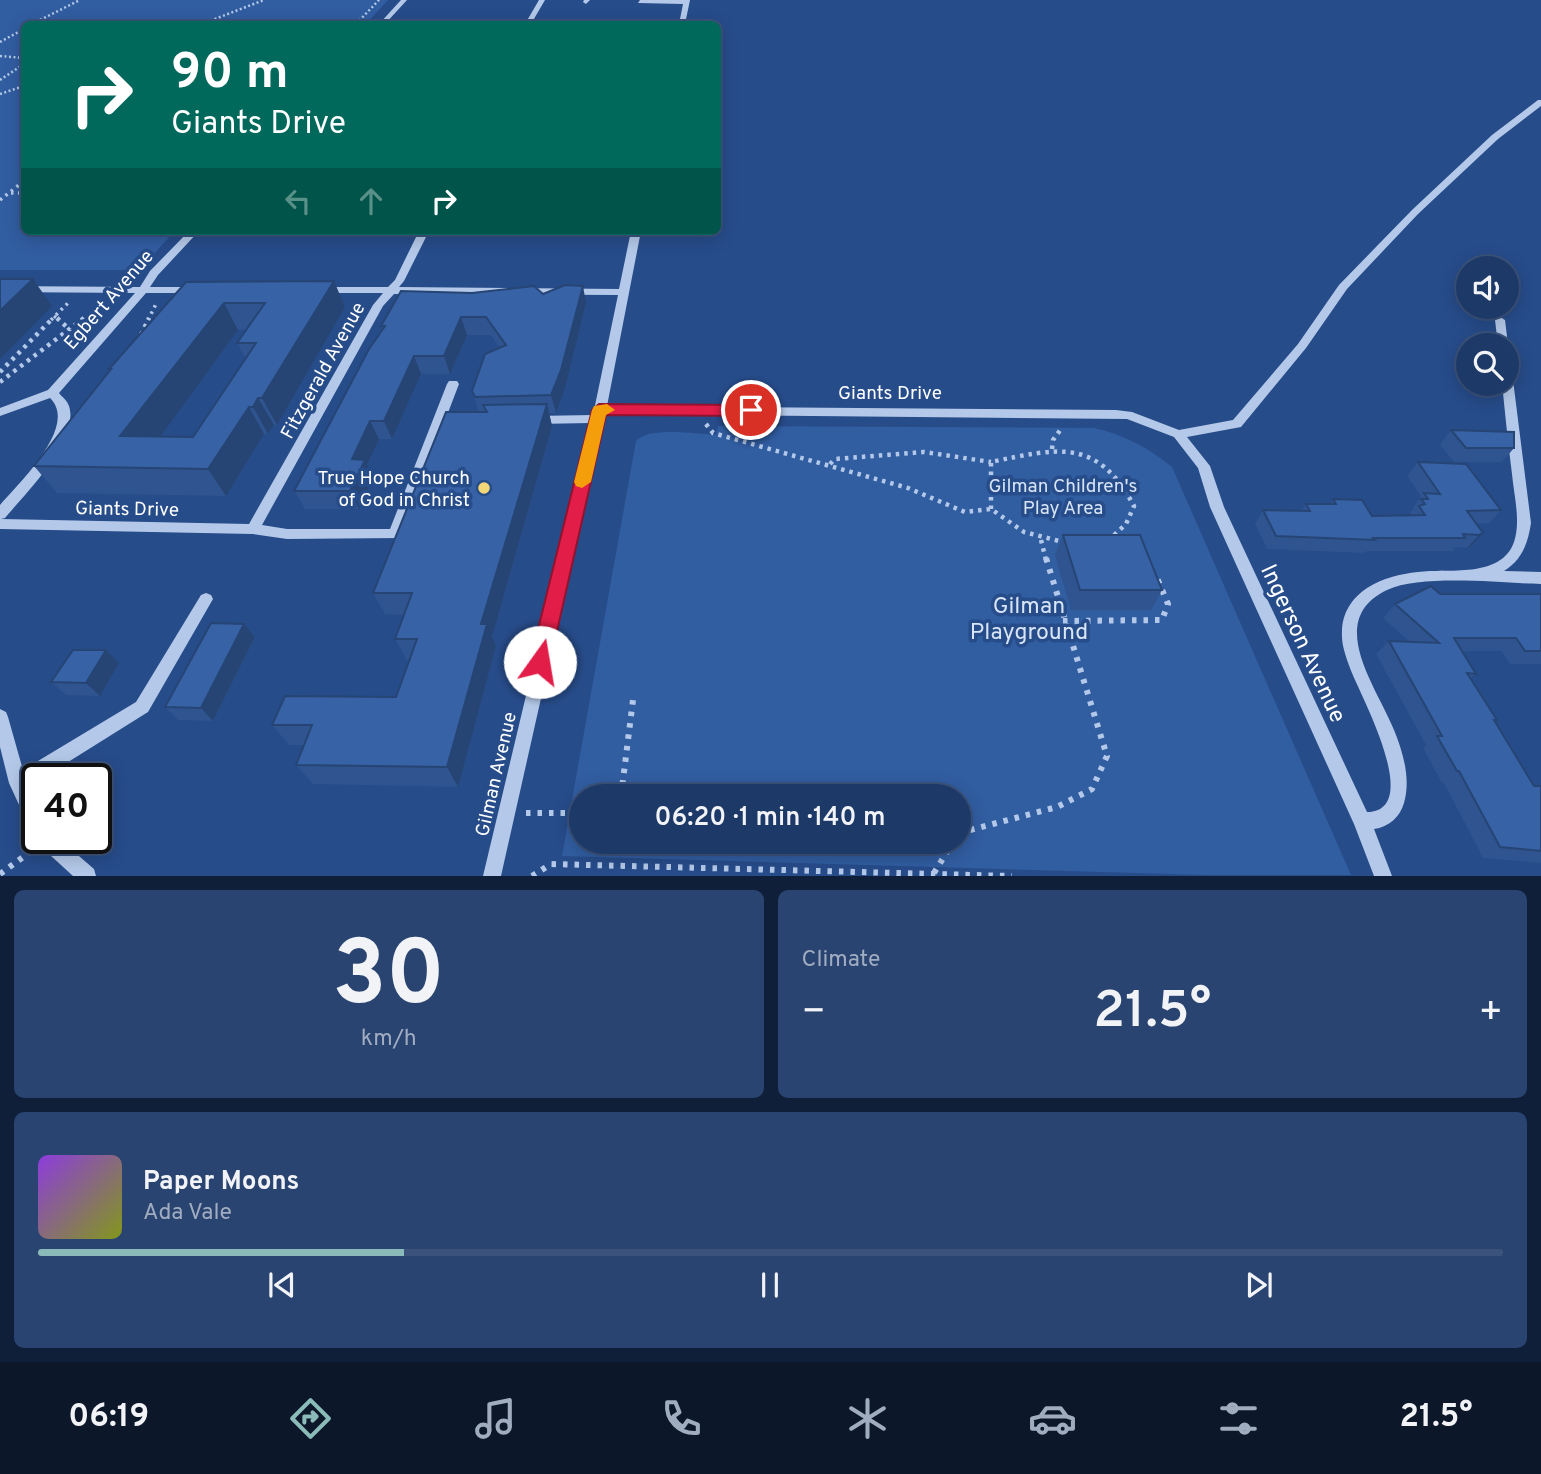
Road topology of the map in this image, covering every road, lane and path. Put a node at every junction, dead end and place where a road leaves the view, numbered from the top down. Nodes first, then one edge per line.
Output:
1 (80, 0) edge
2 (264, 0) edge
3 (379, 0) edge
4 (404, 0) edge
5 (542, 0) edge
6 (687, 1) edge
7 (640, 2) dead end
8 (38, 21) edge
9 (210, 21) edge
10 (359, 21) edge
11 (385, 21) edge
12 (530, 21) edge
13 (682, 21) edge
14 (21, 31) edge
15 (0, 42) edge
16 (0, 56) edge
17 (21, 58) edge
18 (21, 66) edge
19 (0, 80) edge
20 (21, 87) edge
21 (0, 94) edge
22 (1541, 102) edge
23 (21, 184) edge
24 (10, 193) junction
25 (21, 193) edge
26 (0, 200) edge
27 (190, 235) edge
28 (422, 235) edge
29 (635, 235) edge
30 (0, 289) edge
31 (80, 290) junction
32 (116, 290) junction
33 (143, 290) junction
34 (167, 290) junction
35 (201, 290) edge
36 (310, 290) edge
37 (391, 290) junction
38 (624, 292) junction
39 (54, 316) junction
40 (1500, 320) dead end
41 (155, 327) edge
42 (70, 330) junction
43 (143, 331) junction
44 (1502, 333) edge
45 (138, 343) edge
46 (0, 372) edge
47 (0, 382) edge
48 (453, 384) dead end
49 (52, 393) junction
50 (1509, 396) edge
51 (695, 410) junction
52 (0, 412) edge
53 (598, 414) junction
54 (519, 420) edge
55 (1178, 433) junction
56 (991, 462) junction
57 (830, 464) junction
58 (991, 509) junction
59 (0, 514) edge
60 (0, 524) edge
61 (253, 529) junction
62 (1041, 540) junction
63 (1104, 541) edge
64 (1068, 542) edge
65 (1152, 567) edge
66 (1460, 577) junction
67 (1541, 578) edge
68 (206, 600) dead end
69 (1063, 621) junction
70 (634, 700) dead end
71 (0, 717) edge
72 (18, 783) junction
73 (623, 784) edge
74 (21, 790) edge
75 (506, 813) junction
76 (569, 813) edge
77 (1362, 821) junction
78 (971, 830) edge
79 (22, 854) edge
80 (63, 854) edge
81 (946, 854) edge
82 (934, 873) junction
83 (0, 874) edge
84 (87, 876) edge
85 (492, 876) edge
86 (532, 876) edge
87 (1012, 876) edge
88 (1383, 876) edge

1 - 8 path
2 - 9 path
3 - 10 path
4 - 11 street
5 - 12 street
6 - 7 lane
6 - 13 street
14 - 15 path
16 - 17 path
18 - 19 path
20 - 21 path
22 - 55 street
23 - 24 path
24 - 25 path
24 - 26 path
27 - 33 street, Egbert Avenue
28 - 37 street, Fitzgerald Avenue
29 - 38 street, Gilman Avenue
30 - 31 street
31 - 32 street
31 - 39 path
32 - 33 street
32 - 42 path
33 - 34 street
33 - 49 street, Egbert Avenue
34 - 35 street
34 - 43 path
36 - 37 street
37 - 38 street
37 - 61 street, Fitzgerald Avenue
38 - 53 street, Gilman Avenue
39 - 42 path
39 - 46 path
40 - 44 street
41 - 43 path
42 - 47 path
43 - 45 path
48 - 61 street, Giants Drive
49 - 52 street, Egbert Avenue
49 - 59 street
50 - 66 street
51 - 53 street, Giants Drive
51 - 55 street, Giants Drive
51 - 57 path
53 - 54 street, Giants Drive
53 - 75 street, Gilman Avenue
55 - 77 street, Ingerson Avenue
56 - 57 path
56 - 58 path
56 - 63 path
57 - 58 path
58 - 62 path
60 - 61 street, Giants Drive
62 - 64 path
62 - 69 path
65 - 69 path
66 - 67 street
66 - 77 street
68 - 72 lane
69 - 78 path
70 - 73 path
71 - 72 street
72 - 74 street
75 - 76 path
75 - 85 street, Gilman Avenue
77 - 88 street, Ingerson Avenue
79 - 83 path
80 - 84 street
81 - 82 path
82 - 86 path
82 - 87 path

